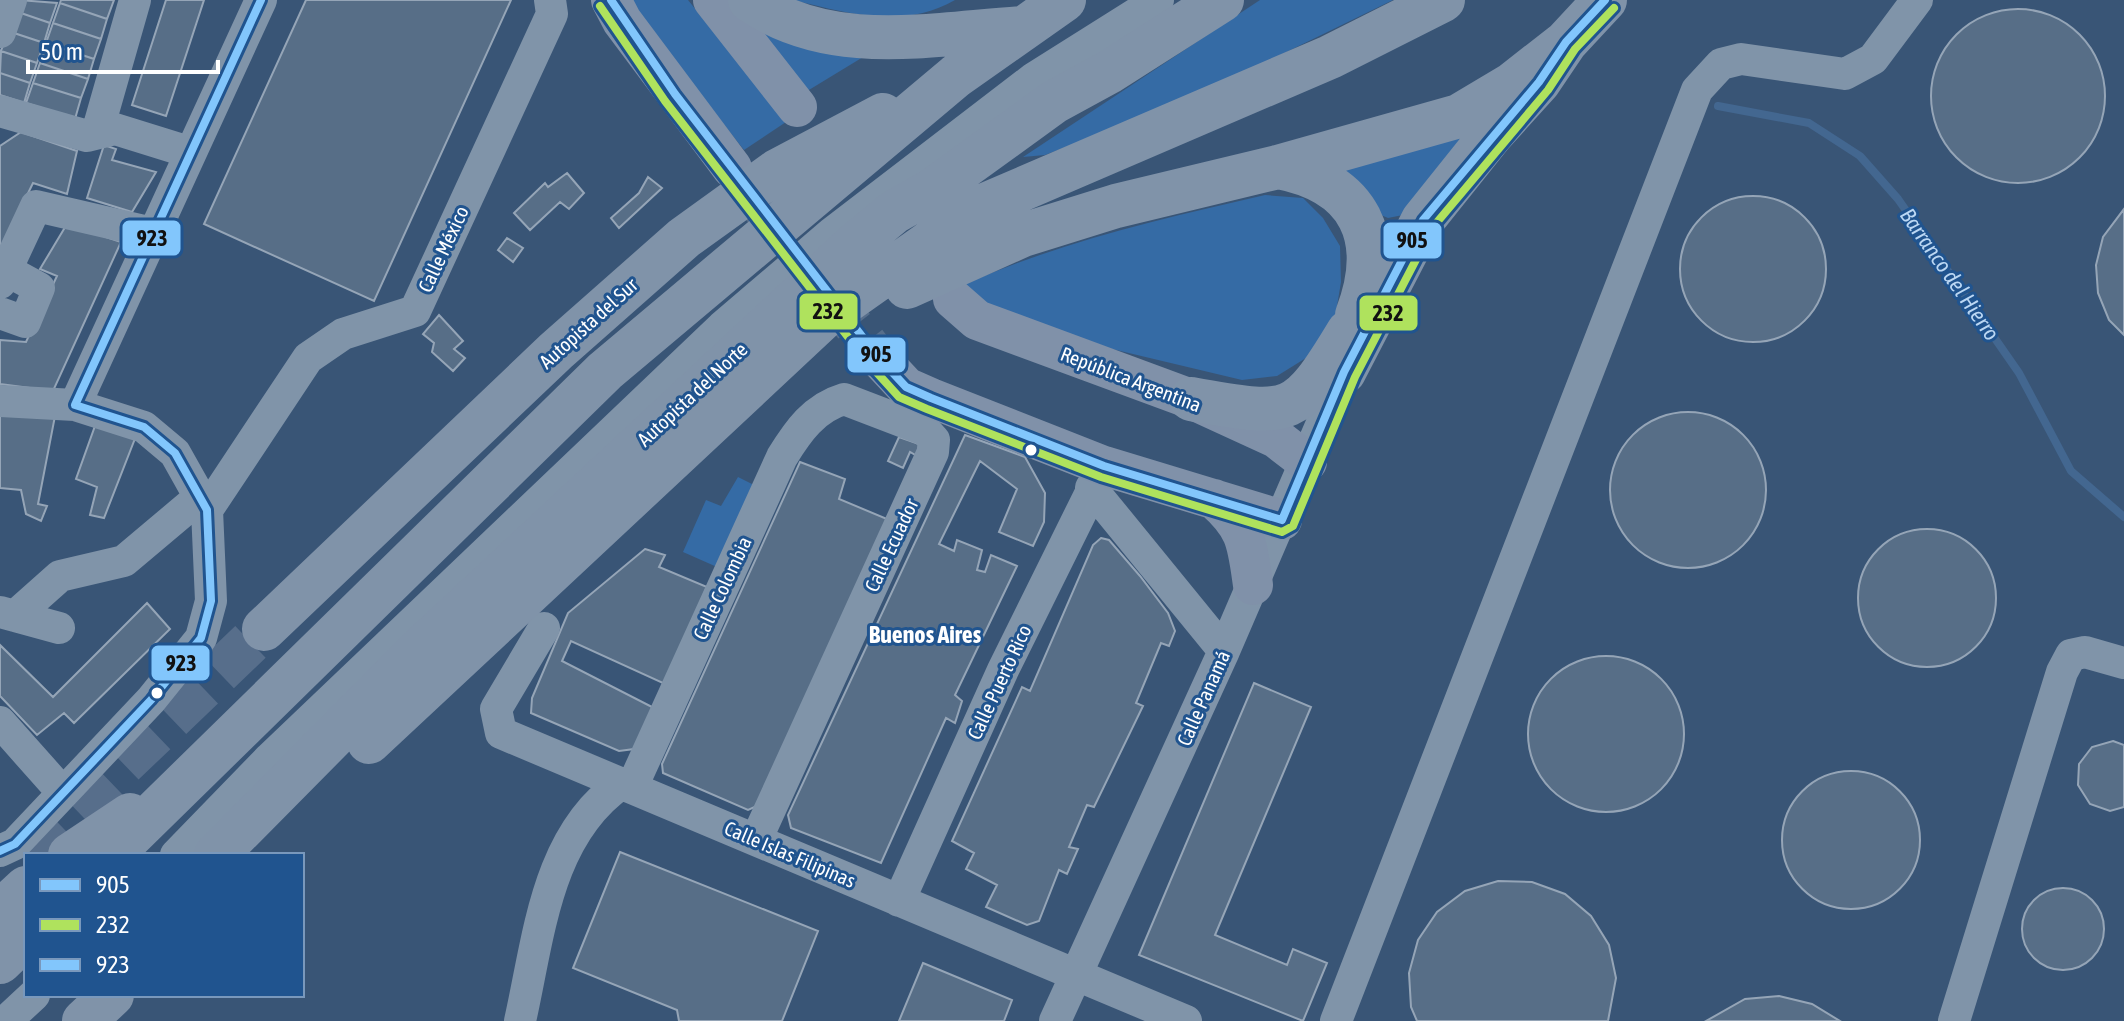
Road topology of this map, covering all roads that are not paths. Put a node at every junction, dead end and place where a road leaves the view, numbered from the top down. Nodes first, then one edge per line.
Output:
1 (11, 0) edge
2 (135, 0) edge
3 (261, 0) edge
4 (550, 0) edge
5 (611, 0) edge
6 (713, 0) edge
7 (750, 0) edge
8 (1064, 0) edge
9 (1158, 0) edge
10 (1185, 0) edge
11 (1222, 0) edge
12 (1443, 0) edge
13 (1605, 0) edge
14 (1917, 0) edge
15 (1021, 28) junction
16 (0, 32) edge
17 (1566, 42) junction
18 (956, 76) junction
19 (1054, 102) junction
20 (797, 107) dead end
21 (5, 119) edge
22 (97, 133) junction
23 (189, 152) junction
24 (1278, 167) junction
25 (732, 168) tunnel mouth
26 (931, 191) junction
27 (970, 214) junction
28 (1361, 219) junction
29 (1423, 220) junction
30 (153, 233) junction
31 (854, 273) junction
32 (3, 277) edge
33 (953, 299) dead end
34 (0, 313) edge
35 (1356, 320) junction
36 (878, 357) tunnel mouth
37 (1344, 372) junction
38 (1191, 399) junction
39 (0, 401) edge
40 (832, 403) joint
41 (75, 405) junction
42 (719, 412) junction
43 (1307, 462) junction
44 (1098, 477) junction
45 (1214, 499) junction
46 (203, 503) junction
47 (1282, 520) junction
48 (1253, 585) junction
49 (7, 614) edge
50 (59, 628) dead end
51 (544, 628) dead end
52 (264, 629) tunnel mouth
53 (1224, 651) junction
54 (2124, 663) edge
55 (0, 722) edge
56 (199, 770) junction
57 (627, 785) junction
58 (63, 793) junction
59 (756, 840) junction
60 (0, 851) edge
61 (73, 853) edge
62 (113, 853) edge
63 (178, 853) edge
64 (218, 853) edge
65 (259, 853) edge
66 (24, 883) edge
67 (24, 890) edge
68 (0, 895) edge
69 (899, 901) junction
70 (0, 912) edge
71 (24, 939) edge
72 (0, 962) edge
73 (1077, 978) junction
74 (32, 997) edge
75 (44, 997) edge
76 (82, 997) edge
77 (110, 997) edge
78 (139, 997) edge
79 (6, 1021) edge
80 (24, 1021) edge
81 (64, 1021) edge
82 (84, 1021) edge
83 (118, 1021) edge
84 (520, 1021) edge
85 (1055, 1021) edge
86 (1186, 1021) edge
87 (1336, 1021) edge
88 (1954, 1021) edge

1 - 16 street
2 - 22 street
3 - 23 street
4 - 46 street, Calle México
5 - 25 main road
6 - 20 main road
7 - 15 highway
8 - 15 highway
9 - 63 street
10 - 19 highway
11 - 19 highway, Autopista del Norte
12 - 27 highway
13 - 17 highway
14 - 87 street
15 - 18 highway
17 - 24 highway
17 - 29 highway
18 - 52 highway, Autopista del Sur
18 - 56 highway
19 - 26 highway, Autopista del Norte
21 - 22 street
22 - 23 street
23 - 30 street
24 - 28 highway
24 - 42 highway
26 - 31 highway
26 - 64 highway, Autopista del Norte
27 - 31 highway
27 - 42 highway
28 - 29 highway
28 - 35 highway
29 - 37 highway
30 - 32 street
30 - 41 street
31 - 42 highway
32 - 34 street
33 - 38 main road, República Argentina
35 - 37 highway
35 - 38 highway
36 - 44 main road
37 - 43 street, Calle Panamá
38 - 43 main road, República Argentina
39 - 41 street
40 - 57 street, Calle Colombia
40 - 59 street, Calle Ecuador
41 - 46 street
42 - 65 highway
43 - 47 street, Calle Panamá
44 - 45 main road
44 - 53 street
44 - 69 street, Calle Puerto Rico
45 - 47 main road
45 - 48 main road
46 - 49 street, Calle México
46 - 58 street
47 - 48 street, Calle Panamá
48 - 53 street, Calle Panamá
49 - 50 street
51 - 57 street, Calle Islas Filipinas
53 - 73 street, Calle Panamá
54 - 88 street
55 - 58 street
56 - 61 highway
56 - 62 highway
57 - 59 street, Calle Islas Filipinas
57 - 84 street
58 - 60 street
59 - 69 street, Calle Islas Filipinas
66 - 68 street
67 - 70 highway
69 - 73 street, Calle Islas Filipinas
71 - 72 highway
73 - 85 street, Calle Panamá
73 - 86 street, Calle Islas Filipinas
74 - 79 street
75 - 80 street
76 - 81 highway
77 - 82 highway
78 - 83 highway

